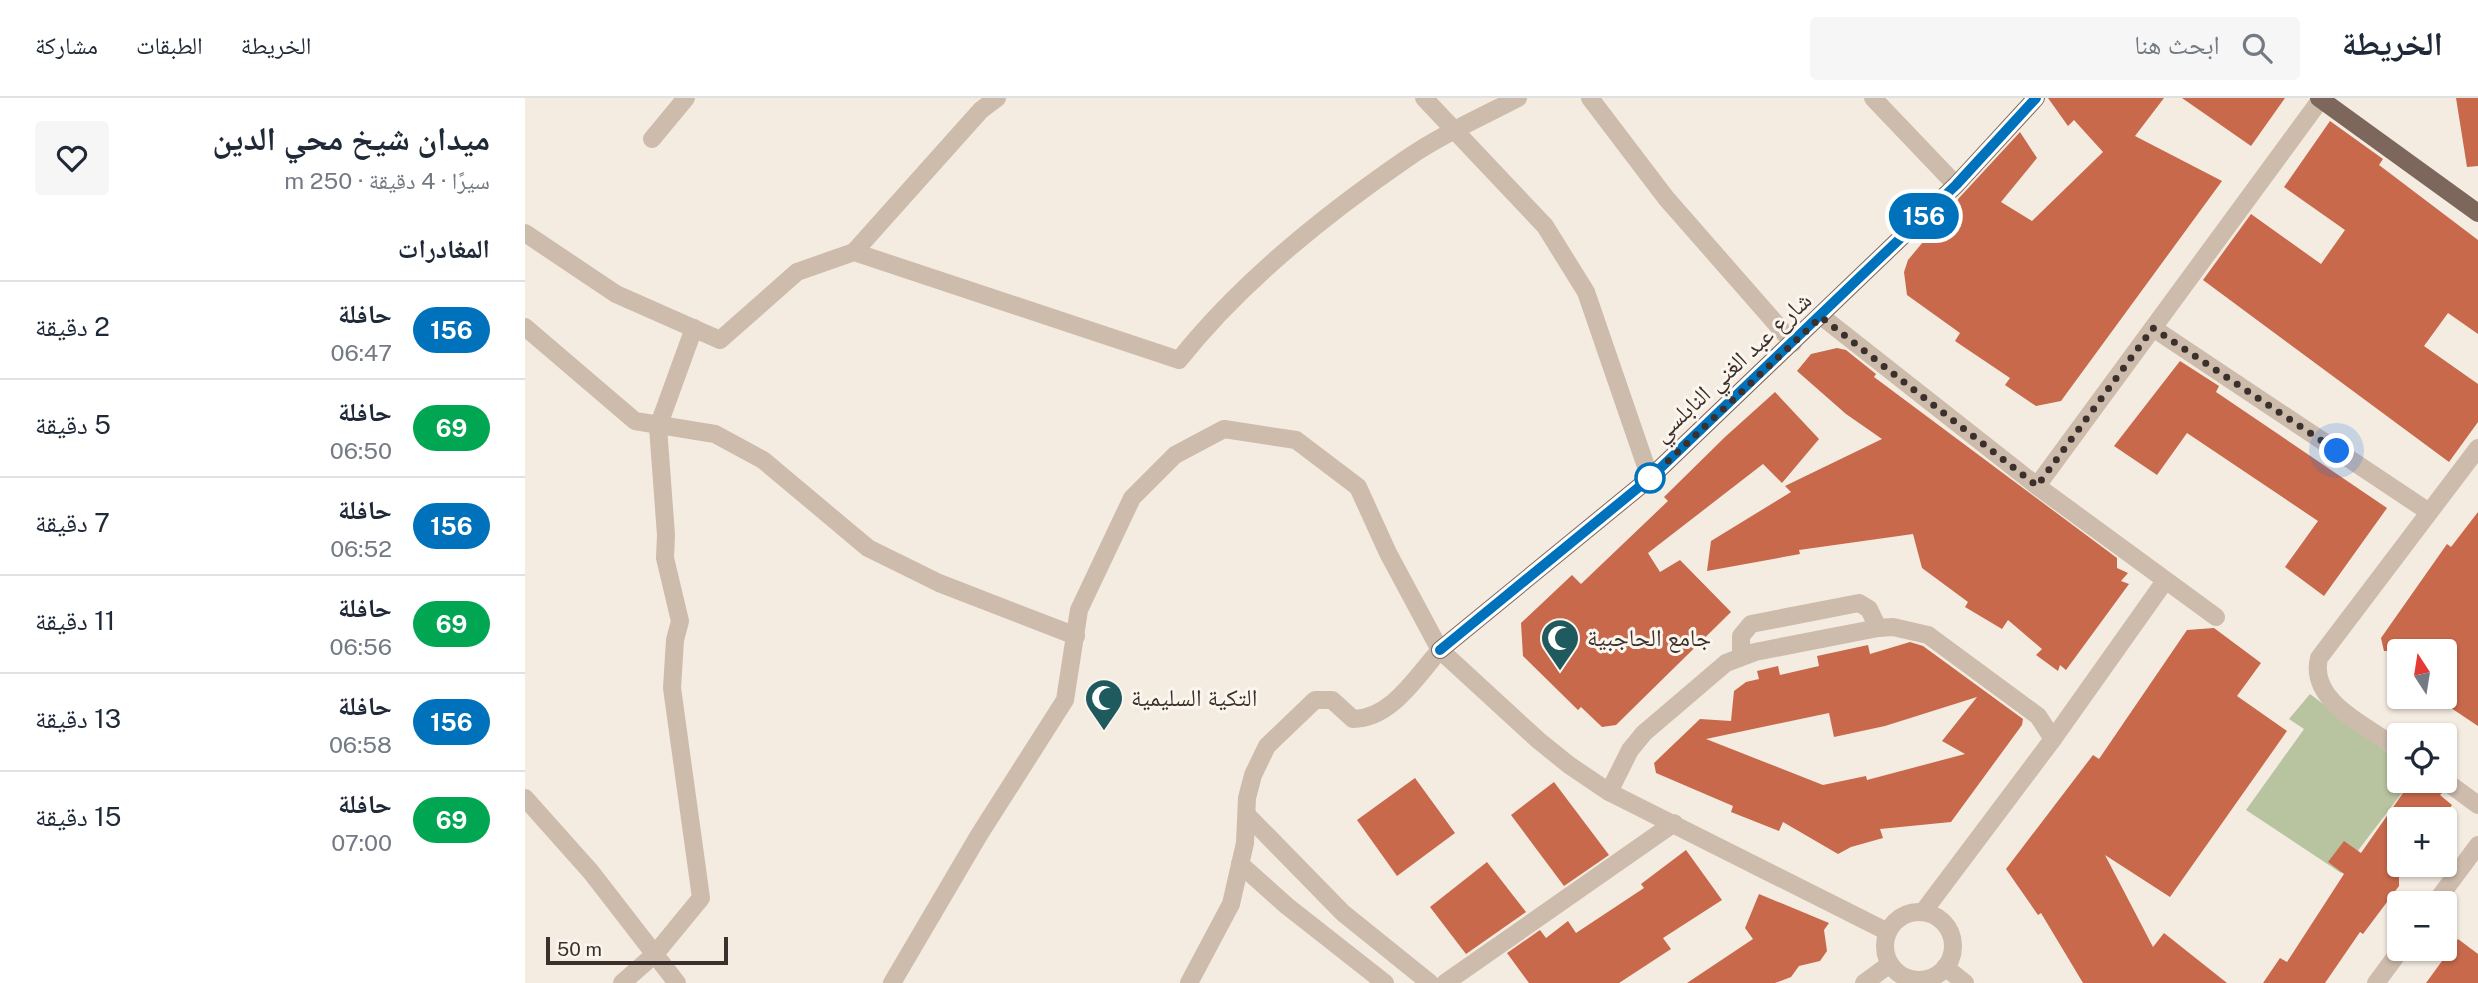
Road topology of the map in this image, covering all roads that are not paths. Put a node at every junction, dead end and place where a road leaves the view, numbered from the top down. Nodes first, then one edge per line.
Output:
1 (686, 98) edge
2 (997, 98) edge
3 (1424, 98) edge
4 (1518, 98) edge
5 (1590, 98) edge
6 (1873, 98) edge
7 (2036, 98) edge
8 (2320, 99) edge
9 (1453, 131) junction
10 (652, 139) dead end
11 (1956, 185) junction
12 (2478, 213) edge
13 (525, 233) edge
14 (854, 252) junction
15 (1821, 317) junction
16 (525, 327) edge
17 (694, 328) junction
18 (2153, 328) junction
19 (1793, 343) junction
20 (659, 427) junction
21 (2478, 448) edge
22 (1650, 478) junction
23 (2037, 486) junction
24 (2429, 512) junction
25 (2165, 581) junction
26 (2216, 617) dead end
27 (1878, 628) junction
28 (1076, 636) junction
29 (1440, 650) junction
30 (1741, 656) junction
31 (2053, 738) junction
32 (2387, 740) edge
33 (2457, 789) edge
34 (1609, 792) junction
35 (525, 798) edge
36 (2478, 804) edge
37 (1249, 817) junction
38 (1674, 823) junction
39 (2478, 845) edge
40 (1240, 864) junction
41 (2444, 891) edge
42 (1329, 899) junction
43 (1923, 912) junction
44 (1308, 922) junction
45 (1888, 932) junction
46 (655, 954) junction
47 (2392, 961) edge
48 (1890, 964) junction
49 (1945, 967) junction
50 (622, 983) edge
51 (677, 983) edge
52 (892, 983) edge
53 (1189, 983) edge
54 (1385, 983) edge
55 (1430, 983) edge
56 (1445, 983) edge
57 (1864, 983) edge
58 (1965, 983) edge
59 (2376, 983) edge

1 - 10 street
2 - 14 street
3 - 9 street
4 - 9 street
5 - 19 street
6 - 11 street
7 - 11 main road, شارع عبد الغني النابلسي
8 - 12 main road
8 - 18 street
9 - 14 street
9 - 22 street
11 - 15 main road, شارع عبد الغني النابلسي
13 - 17 street
14 - 17 street
15 - 19 main road, شارع عبد الغني النابلسي
15 - 23 street
16 - 20 street
17 - 20 street
18 - 23 street
18 - 24 street
19 - 22 main road, شارع عبد الغني النابلسي
20 - 28 street
20 - 46 street
21 - 24 street
22 - 29 main road, شارع عبد الغني النابلسي
23 - 25 street
24 - 32 street
25 - 26 street
25 - 31 street
27 - 30 street
27 - 30 street
27 - 31 street
28 - 29 street
28 - 52 street
29 - 34 street
29 - 37 street
30 - 34 street
31 - 43 street
33 - 36 street
34 - 38 street
35 - 46 street
37 - 40 street
37 - 42 street
38 - 45 street
38 - 56 street
39 - 41 street
40 - 44 street
40 - 53 street
42 - 44 street
42 - 55 street
43 - 45 street
43 - 49 street
44 - 54 street
45 - 48 street
46 - 50 street
46 - 51 street
47 - 59 street
48 - 49 street
48 - 57 street
49 - 58 street

